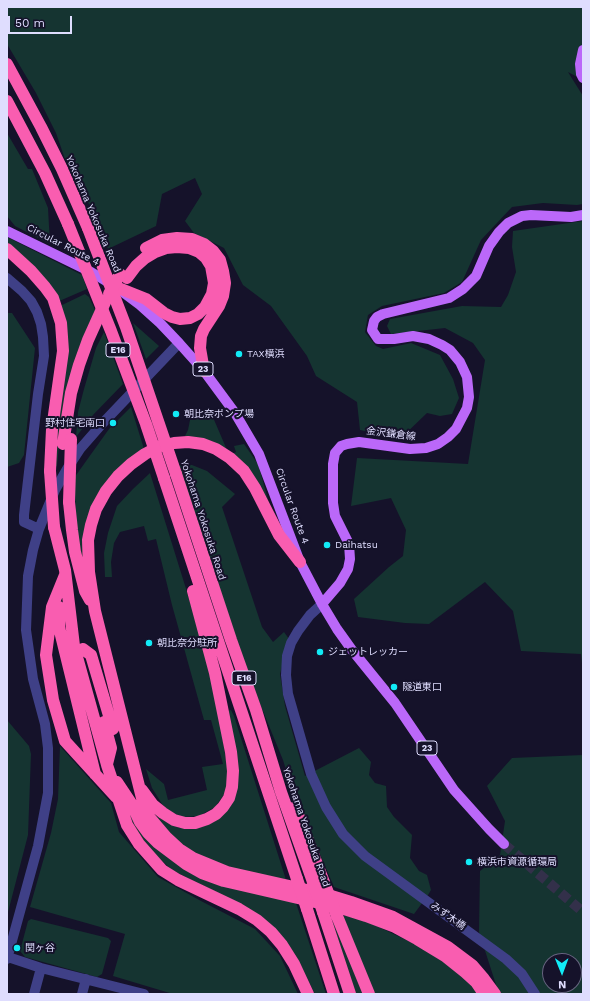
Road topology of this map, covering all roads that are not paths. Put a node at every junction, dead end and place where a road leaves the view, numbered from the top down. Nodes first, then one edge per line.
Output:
1 (583, 50) edge
2 (7, 64) edge
3 (583, 78) edge
4 (7, 101) edge
5 (583, 214) edge
6 (7, 230) edge
7 (7, 250) edge
8 (123, 276) junction
9 (7, 278) edge
10 (116, 287) junction
11 (179, 343) junction
12 (204, 371) junction
13 (66, 504) junction
14 (172, 504) junction
15 (39, 529) junction
16 (300, 562) junction
17 (65, 571) junction
18 (59, 589) junction
19 (322, 604) junction
20 (95, 610) junction
21 (99, 624) junction
22 (72, 628) junction
23 (102, 636) junction
24 (256, 710) junction
25 (131, 756) junction
26 (109, 768) junction
27 (135, 770) junction
28 (95, 775) junction
29 (139, 786) junction
30 (118, 800) junction
31 (504, 844) tunnel mouth
32 (7, 958) edge
33 (41, 968) junction
34 (86, 979) junction
35 (131, 992) edge
36 (34, 994) edge
37 (82, 994) edge
38 (144, 994) edge
39 (308, 994) edge
40 (334, 994) edge
41 (350, 994) edge
42 (369, 994) edge
43 (484, 994) edge
44 (496, 994) edge
45 (535, 994) edge

1 - 3 main road
2 - 24 highway, Yokohama Yokosuka Road / E16, bridge
4 - 14 highway, E16, bridge
5 - 19 main road, 金沢鎌倉線
6 - 10 main road, Circular Route 4 / 23
7 - 17 highway, bridge
8 - 10 highway
8 - 12 highway
8 - 13 highway, bridge
9 - 15 street
10 - 11 main road, Circular Route 4 / 23
11 - 12 main road, Circular Route 4 / 23
11 - 15 street
12 - 16 main road, Circular Route 4 / 23
13 - 17 highway
13 - 20 highway
14 - 29 highway
14 - 40 highway, E16, bridge
15 - 32 street
16 - 19 main road, Circular Route 4 / 23
16 - 20 highway
17 - 18 highway
17 - 22 highway
18 - 28 highway
18 - 28 highway
19 - 31 main road, Circular Route 4 / 23
19 - 45 street, みず木橋
20 - 21 highway
21 - 23 highway
21 - 25 highway
22 - 26 highway
22 - 26 highway
23 - 25 highway
23 - 27 highway
24 - 41 highway, Yokohama Yokosuka Road / E16, bridge
24 - 42 highway, bridge
25 - 27 highway
26 - 30 highway
26 - 43 highway
27 - 29 highway
28 - 30 highway
29 - 44 highway
30 - 39 highway
32 - 33 street
33 - 34 street
33 - 36 street
34 - 35 street
34 - 37 street
35 - 38 street

